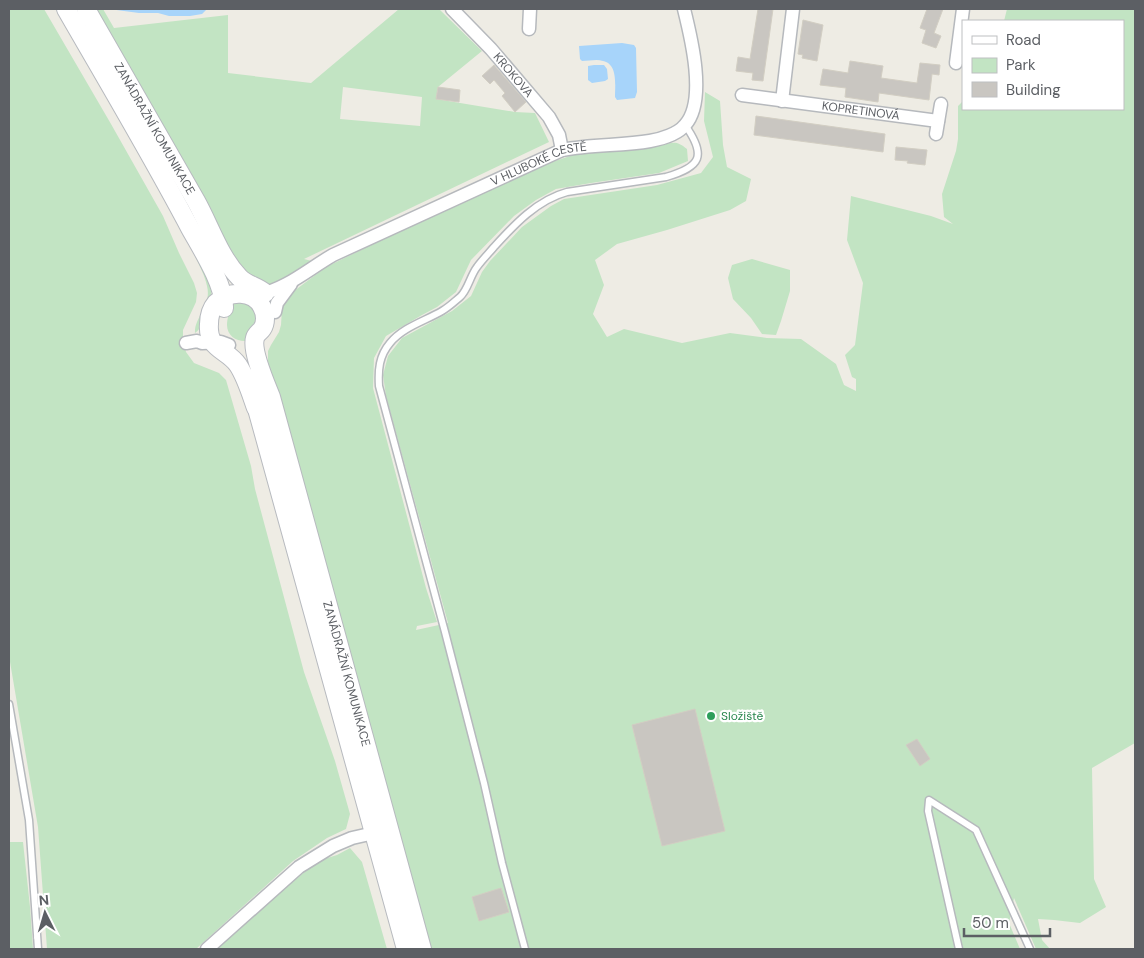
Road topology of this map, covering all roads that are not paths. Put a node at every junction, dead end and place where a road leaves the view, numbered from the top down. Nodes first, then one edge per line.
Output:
1 (66, 9) edge
2 (86, 9) edge
3 (452, 9) edge
4 (530, 9) edge
5 (684, 9) edge
6 (793, 9) edge
7 (963, 9) edge
8 (529, 29) dead end
9 (956, 63) dead end
10 (742, 95) dead end
11 (782, 101) junction
12 (941, 104) dead end
13 (938, 121) junction
14 (685, 126) junction
15 (936, 134) dead end
16 (562, 150) junction
17 (292, 282) junction
18 (254, 295) junction
19 (216, 306) junction
20 (274, 312) junction
21 (261, 343) junction
22 (212, 344) junction
23 (9, 704) edge
24 (374, 832) junction
25 (38, 949) edge
26 (208, 949) edge
27 (406, 949) edge
28 (422, 949) edge
29 (524, 949) edge
30 (959, 949) edge
31 (1030, 949) edge

1 - 19 main road, ZANÁDRAŽNÍ KOMUNIKACE
2 - 18 main road, ZANÁDRAŽNÍ KOMUNIKACE
3 - 16 street, KROKOVA
4 - 8 street
5 - 14 street
6 - 11 street
7 - 9 street
10 - 11 street, KOPRETINOVÁ
11 - 13 street, KOPRETINOVÁ
12 - 13 street
13 - 15 street
14 - 16 street, V HLUBOKÉ CESTĚ
14 - 29 lane
16 - 17 street, V HLUBOKÉ CESTĚ
17 - 18 street, V HLUBOKÉ CESTĚ
17 - 20 street, V HLUBOKÉ CESTĚ
18 - 19 main road
18 - 20 main road
18 - 21 main road
19 - 22 main road
19 - 22 main road, ZANÁDRAŽNÍ KOMUNIKACE
20 - 21 main road
21 - 22 main road
21 - 28 main road, ZANÁDRAŽNÍ KOMUNIKACE
22 - 24 main road, ZANÁDRAŽNÍ KOMUNIKACE
23 - 25 lane
24 - 26 street
24 - 27 main road, ZANÁDRAŽNÍ KOMUNIKACE
30 - 31 lane

